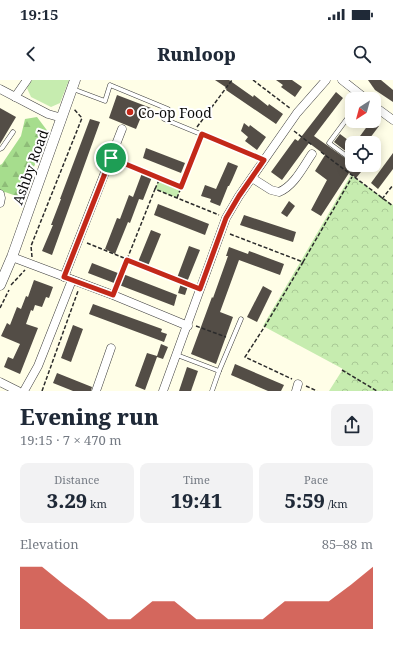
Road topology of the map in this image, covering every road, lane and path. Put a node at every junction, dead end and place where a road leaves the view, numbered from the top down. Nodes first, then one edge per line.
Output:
1 (27, 80) edge
2 (232, 80) edge
3 (253, 80) edge
4 (326, 80) edge
5 (342, 80) edge
6 (74, 84) edge
7 (0, 89) edge
8 (357, 92) edge
9 (15, 97) junction
10 (68, 101) junction
11 (381, 111) edge
12 (297, 113) junction
13 (62, 118) junction
14 (393, 120) edge
15 (345, 121) edge
16 (288, 126) junction
17 (122, 129) dead end
18 (194, 131) junction
19 (13, 132) dead end
20 (202, 134) junction
21 (0, 149) edge
22 (312, 154) dead end
23 (345, 155) edge
24 (111, 158) junction
25 (264, 160) junction
26 (352, 176) junction
27 (160, 178) junction
28 (252, 178) junction
29 (393, 185) edge
30 (181, 187) junction
31 (155, 189) junction
32 (0, 194) edge
33 (177, 198) junction
34 (382, 199) junction
35 (0, 203) edge
36 (393, 206) edge
37 (226, 218) junction
38 (221, 230) junction
39 (78, 240) junction
40 (12, 257) junction
41 (127, 260) junction
42 (303, 262) junction
43 (32, 264) junction
44 (68, 278) junction
45 (81, 283) junction
46 (0, 285) edge
47 (200, 289) junction
48 (113, 295) junction
49 (0, 308) edge
50 (241, 319) dead end
51 (188, 324) junction
52 (232, 340) junction
53 (111, 348) dead end
54 (177, 355) junction
55 (342, 370) dead end
56 (219, 371) junction
57 (1, 380) edge
58 (298, 385) edge
59 (18, 391) edge
60 (24, 391) edge
61 (42, 391) edge
62 (96, 391) edge
63 (164, 391) edge
64 (212, 391) edge
65 (317, 391) edge
66 (377, 391) edge

1 - 9 street
2 - 18 path
3 - 12 path
4 - 12 street
5 - 8 street
6 - 10 street, Ashby Road
6 - 18 lane
7 - 9 street
9 - 13 street
10 - 13 street, Ashby Road
10 - 43 path
11 - 14 street
12 - 16 street
13 - 40 street, Ashby Road
15 - 23 lane
16 - 25 street
16 - 26 path
17 - 24 street
18 - 20 lane
19 - 21 lane
20 - 25 lane
20 - 30 path
22 - 28 street
24 - 27 path
24 - 39 street
25 - 28 street
26 - 34 path
26 - 42 path
27 - 30 path
27 - 31 path
28 - 37 street
29 - 34 path
30 - 33 path
31 - 33 path
31 - 41 path
32 - 35 street
33 - 37 path
34 - 36 path
37 - 38 street
38 - 42 path
38 - 47 street
39 - 41 path
39 - 44 street
40 - 43 street
40 - 46 street, Ashby Road
41 - 47 path
41 - 48 path
42 - 58 path
43 - 44 street
43 - 49 path
44 - 45 street
44 - 60 street
45 - 48 street
45 - 61 path
47 - 51 street
48 - 51 street
50 - 52 lane
51 - 52 path
51 - 54 street
52 - 56 lane
53 - 62 street
54 - 56 lane
54 - 63 street
55 - 66 path
56 - 64 lane
57 - 59 street
58 - 65 path

